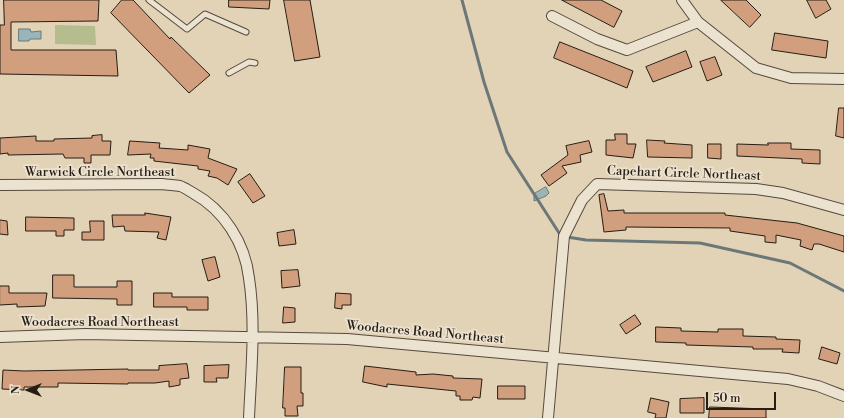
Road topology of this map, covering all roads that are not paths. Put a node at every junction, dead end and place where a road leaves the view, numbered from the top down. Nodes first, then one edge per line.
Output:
1 (149, 0) edge
2 (682, 0) edge
3 (552, 16) dead end
4 (698, 22) junction
5 (246, 32) dead end
6 (255, 63) dead end
7 (229, 73) dead end
8 (844, 79) edge
9 (0, 185) edge
10 (844, 210) edge
11 (0, 337) edge
12 (252, 337) junction
13 (553, 358) junction
14 (844, 396) edge
15 (249, 418) edge
16 (548, 418) edge

1 - 5 lane
2 - 4 street
3 - 4 street
4 - 8 street
6 - 7 lane
9 - 12 street, Warwick Circle Northeast
10 - 13 street, Capehart Circle Northeast
11 - 12 street, Woodacres Road Northeast
12 - 13 street, Woodacres Road Northeast
12 - 15 street, Warwick Circle Northeast
13 - 14 street, Woodacres Road Northeast
13 - 16 street, Capehart Circle Northeast

